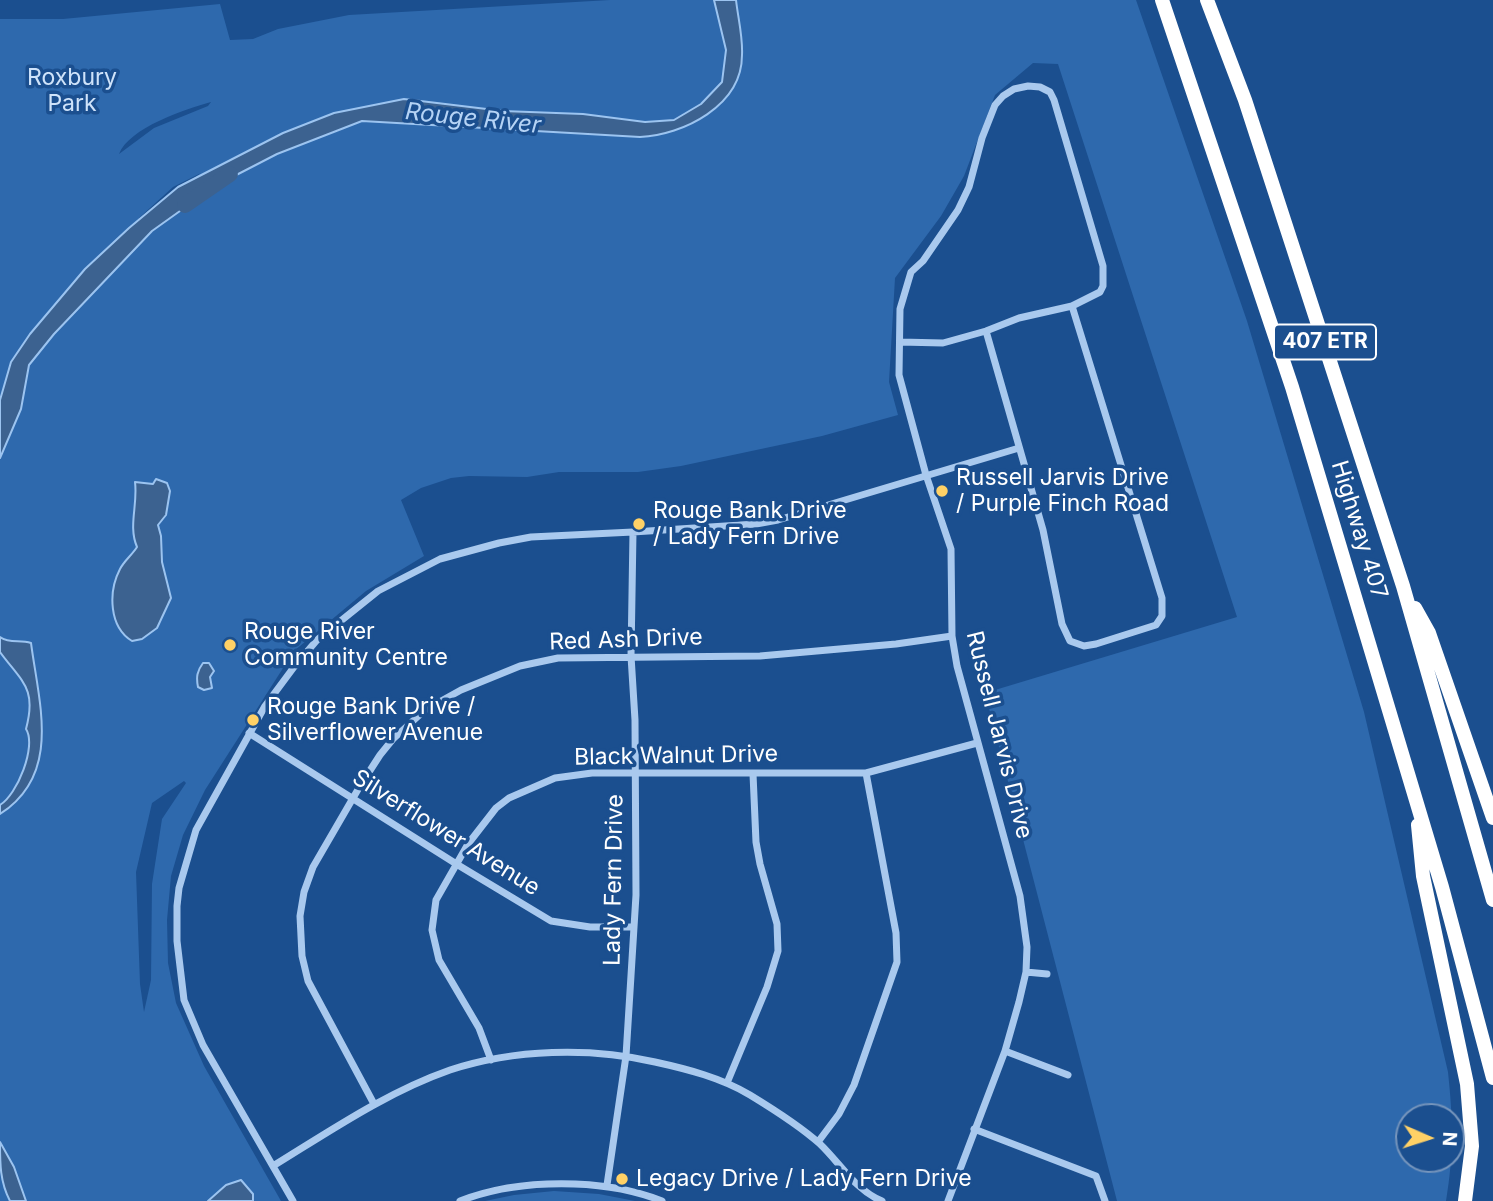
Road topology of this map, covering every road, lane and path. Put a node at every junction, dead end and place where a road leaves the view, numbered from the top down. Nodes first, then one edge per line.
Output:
1 (1161, 0) edge
2 (1208, 0) edge
3 (1072, 306) junction
4 (986, 331) junction
5 (900, 342) junction
6 (1019, 448) junction
7 (926, 475) junction
8 (633, 532) junction
9 (1403, 586) junction
10 (952, 636) junction
11 (631, 656) junction
12 (249, 733) junction
13 (977, 743) junction
14 (866, 773) junction
15 (636, 774) junction
16 (753, 774) junction
17 (1414, 789) junction
18 (353, 798) junction
19 (1493, 818) edge
20 (458, 865) junction
21 (1493, 900) edge
22 (634, 927) junction
23 (1026, 972) junction
24 (1047, 974) dead end
25 (1005, 1051) junction
26 (626, 1056) junction
27 (491, 1060) junction
28 (1068, 1075) dead end
29 (1493, 1078) edge
30 (727, 1083) junction
31 (374, 1104) junction
32 (974, 1129) junction
33 (818, 1142) junction
34 (273, 1166) junction
35 (607, 1185) junction
36 (292, 1201) edge
37 (460, 1201) edge
38 (662, 1201) edge
39 (882, 1201) edge
40 (948, 1201) edge
41 (1105, 1201) edge
42 (1465, 1201) edge

1 - 17 highway, Highway 407 / 407 ETR
2 - 9 highway, Highway 407 / 407 ETR
3 - 4 street
3 - 5 street, Russell Jarvis Drive
3 - 6 street
4 - 5 street
4 - 6 street
5 - 7 street, Russell Jarvis Drive
6 - 7 street
7 - 8 street
7 - 10 street, Russell Jarvis Drive
8 - 11 street, Lady Fern Drive
8 - 12 street
9 - 19 highway
9 - 21 highway, Highway 407 / 407 ETR
10 - 11 street, Red Ash Drive
10 - 13 street, Russell Jarvis Drive
11 - 15 street, Lady Fern Drive
11 - 18 street, Red Ash Drive
12 - 18 street, Silverflower Avenue
12 - 34 street
13 - 14 street, Black Walnut Drive
13 - 23 street, Russell Jarvis Drive
14 - 16 street, Black Walnut Drive
14 - 33 street
15 - 16 street, Black Walnut Drive
15 - 20 street, Black Walnut Drive
15 - 22 street, Lady Fern Drive
16 - 30 street
17 - 29 highway, Highway 407 / 407 ETR
17 - 42 highway
18 - 20 street, Silverflower Avenue
18 - 31 street, Red Ash Drive
20 - 22 street, Silverflower Avenue
20 - 27 street, Black Walnut Drive
22 - 26 street, Lady Fern Drive
23 - 24 street
23 - 25 street, Russell Jarvis Drive
25 - 28 street
25 - 32 street, Russell Jarvis Drive
26 - 27 street
26 - 30 street
26 - 35 street, Lady Fern Drive
27 - 31 street
30 - 33 street
31 - 34 street
32 - 40 street, Russell Jarvis Drive
32 - 41 street
33 - 39 street
34 - 36 street
35 - 37 street
35 - 38 street

